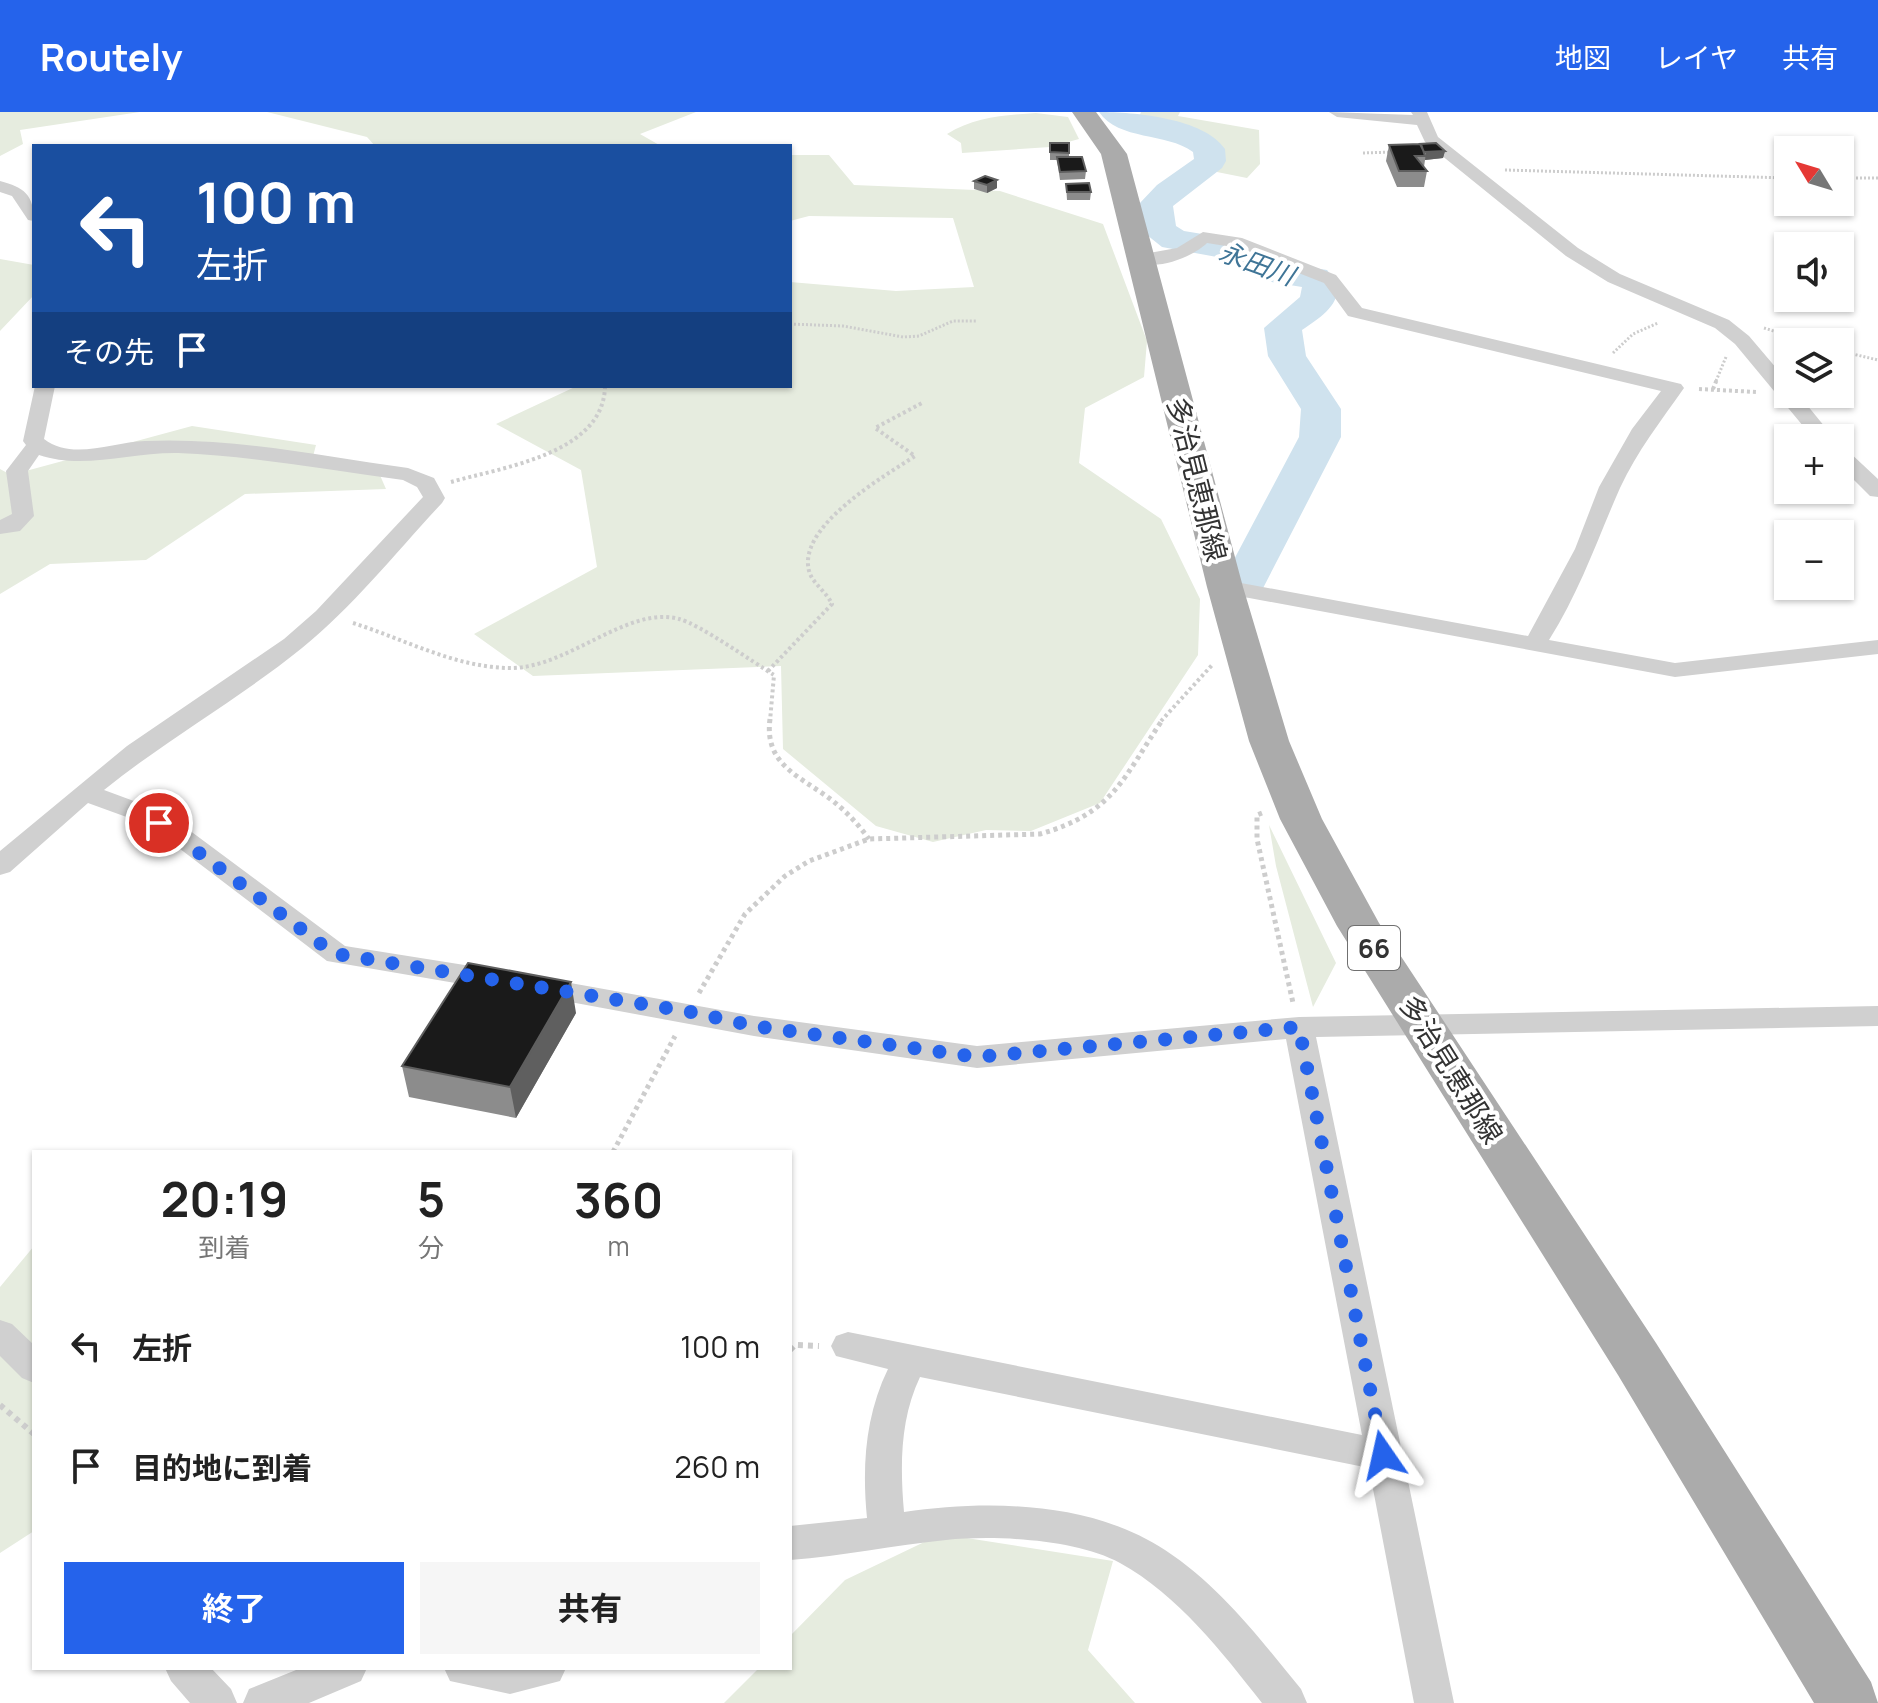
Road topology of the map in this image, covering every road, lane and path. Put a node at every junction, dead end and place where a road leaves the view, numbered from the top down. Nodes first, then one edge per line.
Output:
1 (1084, 112) edge
2 (1337, 112) edge
3 (1421, 117) edge
4 (1441, 148) junction
5 (1363, 153) dead end
6 (1465, 169) junction
7 (1774, 178) edge
8 (1854, 178) edge
9 (1878, 178) edge
10 (0, 186) edge
11 (32, 213) edge
12 (1144, 259) junction
13 (976, 321) dead end
14 (1658, 323) dead end
15 (792, 324) edge
16 (1750, 351) junction
17 (1854, 354) edge
18 (1878, 360) edge
19 (1603, 371) junction
20 (1774, 380) edge
21 (44, 388) edge
22 (606, 388) edge
23 (1674, 388) junction
24 (1713, 389) junction
25 (1774, 391) edge
26 (922, 403) dead end
27 (1798, 408) edge
28 (1812, 424) edge
29 (40, 448) junction
30 (1854, 468) edge
31 (431, 489) junction
32 (1878, 491) edge
33 (0, 527) edge
34 (1225, 587) junction
35 (324, 616) junction
36 (1534, 644) junction
37 (1878, 647) edge
38 (1244, 654) junction
39 (768, 671) junction
40 (84, 792) junction
41 (1293, 801) junction
42 (869, 839) junction
43 (0, 866) edge
44 (691, 1012) junction
45 (1878, 1016) edge
46 (1425, 1023) junction
47 (1299, 1027) junction
48 (614, 1150) edge
49 (0, 1334) edge
50 (848, 1346) dead end
51 (911, 1360) junction
52 (32, 1366) edge
53 (0, 1405) edge
54 (32, 1432) edge
55 (1383, 1455) junction
56 (887, 1533) junction
57 (792, 1543) edge
58 (187, 1670) edge
59 (340, 1670) edge
60 (477, 1670) edge
61 (536, 1670) edge
62 (217, 1703) edge
63 (263, 1703) edge
64 (1287, 1703) edge
65 (1434, 1703) edge
66 (1849, 1703) edge

1 - 12 main road, 多治見恵那線 / 66
2 - 3 street
3 - 4 street
4 - 5 path
4 - 6 street
6 - 7 path
6 - 16 street
8 - 9 path
10 - 11 street
12 - 19 street
12 - 34 main road, 多治見恵那線 / 66
13 - 15 path
14 - 19 path
16 - 20 street
16 - 24 path
17 - 18 path
19 - 23 street
21 - 29 street
22 - 31 path
23 - 24 path
23 - 36 street
24 - 25 path
26 - 39 path
27 - 28 street
29 - 31 street
29 - 33 street
30 - 32 street
31 - 35 street
34 - 36 street
34 - 38 main road, 多治見恵那線 / 66
35 - 39 path
35 - 40 street
36 - 37 street
38 - 41 main road, 多治見恵那線 / 66
38 - 42 path
39 - 42 path
40 - 43 street
40 - 44 street
41 - 46 main road, 多治見恵那線 / 66
41 - 47 path
42 - 44 path
44 - 47 street
44 - 48 path
45 - 46 street
46 - 47 street
46 - 66 main road, 多治見恵那線 / 66
47 - 55 street
49 - 52 street
50 - 51 street
51 - 55 street
51 - 56 street
53 - 54 path
55 - 65 street
56 - 57 street
56 - 64 street
58 - 62 street
59 - 63 street
60 - 61 street

